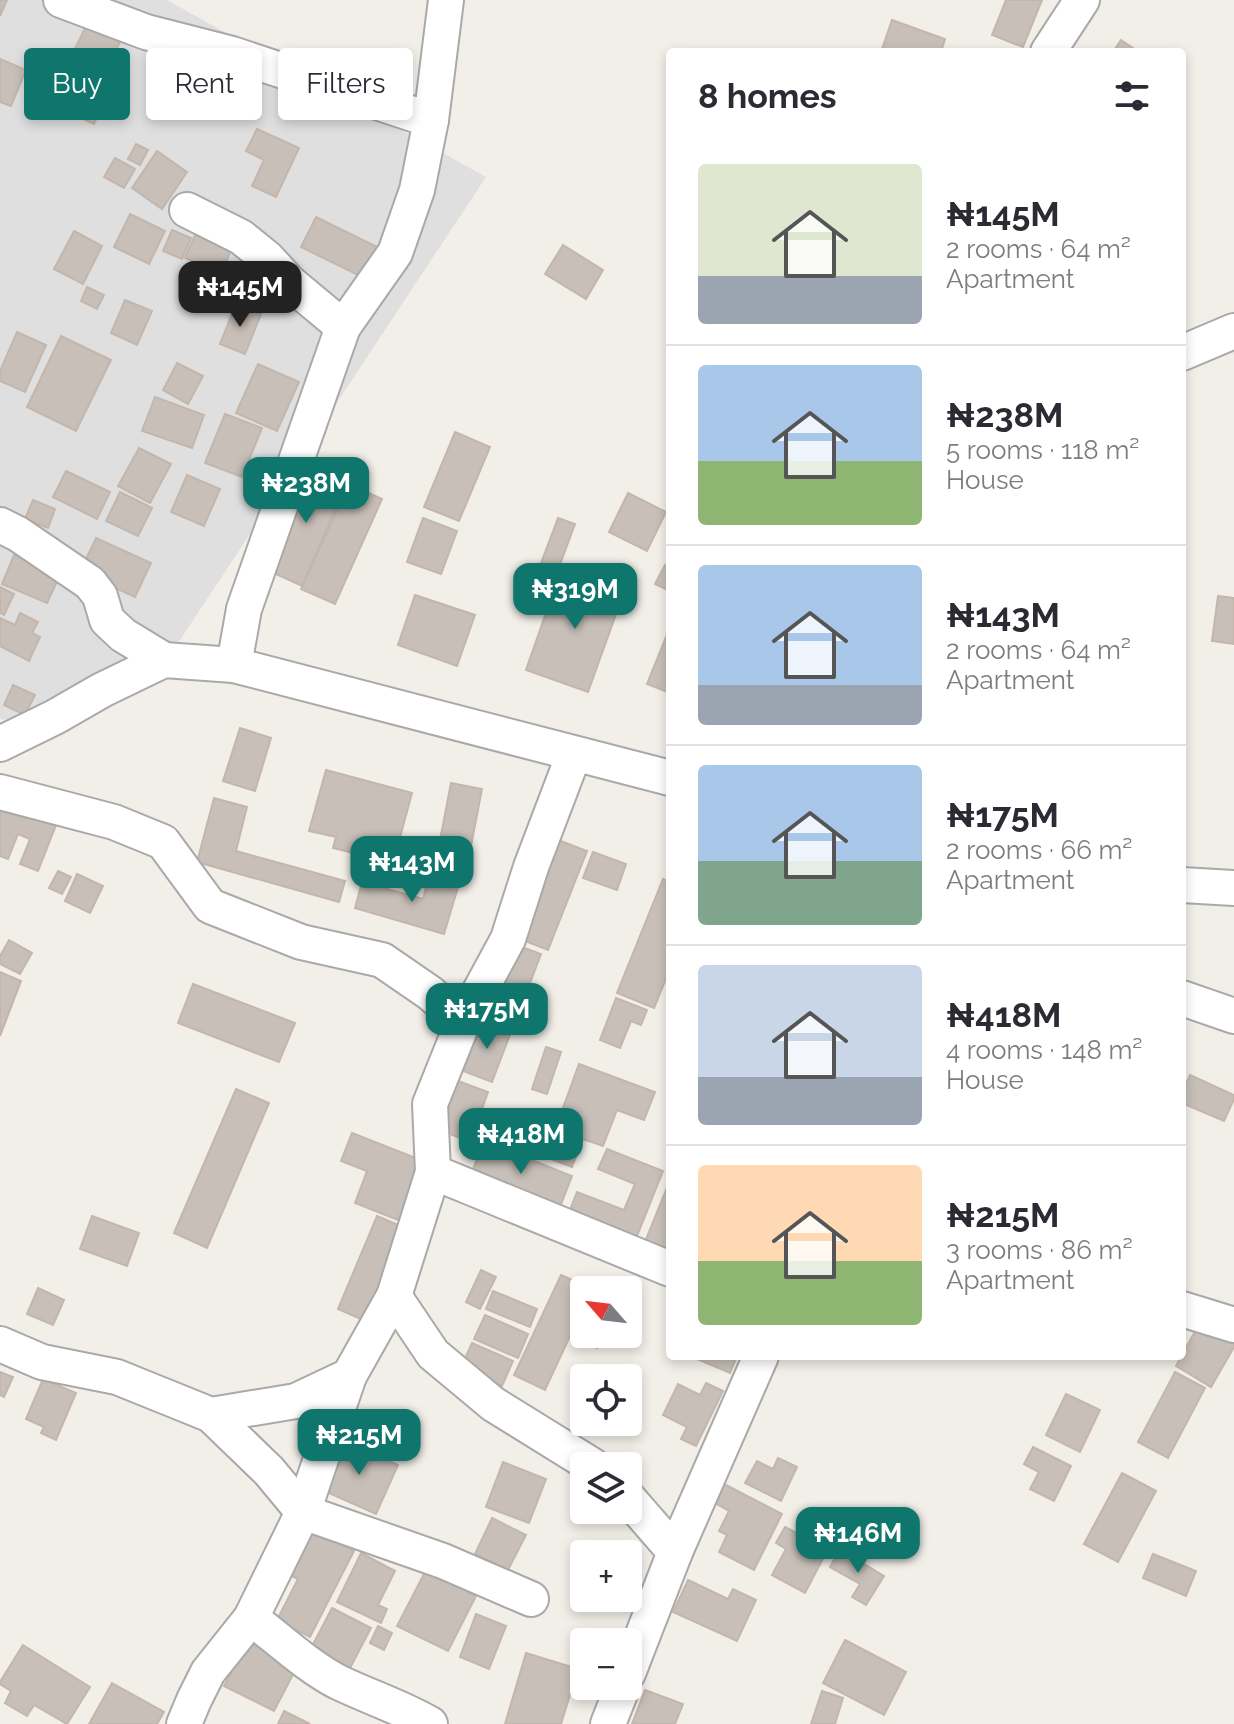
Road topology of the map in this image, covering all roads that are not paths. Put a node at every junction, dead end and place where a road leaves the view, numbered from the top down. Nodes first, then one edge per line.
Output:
1 (61, 0) edge
2 (446, 0) edge
3 (1082, 0) edge
4 (1051, 48) edge
5 (431, 120) junction
6 (187, 210) dead end
7 (343, 327) junction
8 (1234, 331) edge
9 (1186, 351) edge
10 (0, 525) edge
11 (164, 660) junction
12 (234, 665) junction
13 (0, 744) edge
14 (574, 754) junction
15 (666, 777) edge
16 (0, 792) edge
17 (1186, 885) edge
18 (1234, 888) edge
19 (1186, 999) edge
20 (1234, 1016) edge
21 (463, 1022) junction
22 (433, 1172) junction
23 (666, 1267) edge
24 (394, 1296) junction
25 (1186, 1310) edge
26 (1234, 1325) edge
27 (0, 1344) edge
28 (759, 1360) edge
29 (349, 1376) junction
30 (211, 1415) junction
31 (570, 1452) edge
32 (303, 1512) junction
33 (642, 1514) edge
34 (675, 1552) junction
35 (531, 1599) dead end
36 (251, 1618) junction
37 (642, 1637) edge
38 (617, 1700) edge
39 (184, 1724) edge
40 (430, 1724) edge
41 (608, 1724) edge

1 - 5 street
2 - 5 street
3 - 4 street
5 - 7 street
6 - 7 street
7 - 12 street
8 - 9 street
10 - 11 street
11 - 12 street
11 - 13 street
12 - 14 street
14 - 15 street
14 - 21 street
16 - 21 street
17 - 18 street
19 - 20 street
21 - 22 street
22 - 23 street
22 - 24 street
24 - 29 street
24 - 31 street
25 - 26 street
27 - 30 street
28 - 34 street
29 - 30 street
29 - 32 street
30 - 32 street
32 - 35 street
32 - 36 street
33 - 34 street
34 - 37 street
36 - 39 street
36 - 40 street
38 - 41 street

